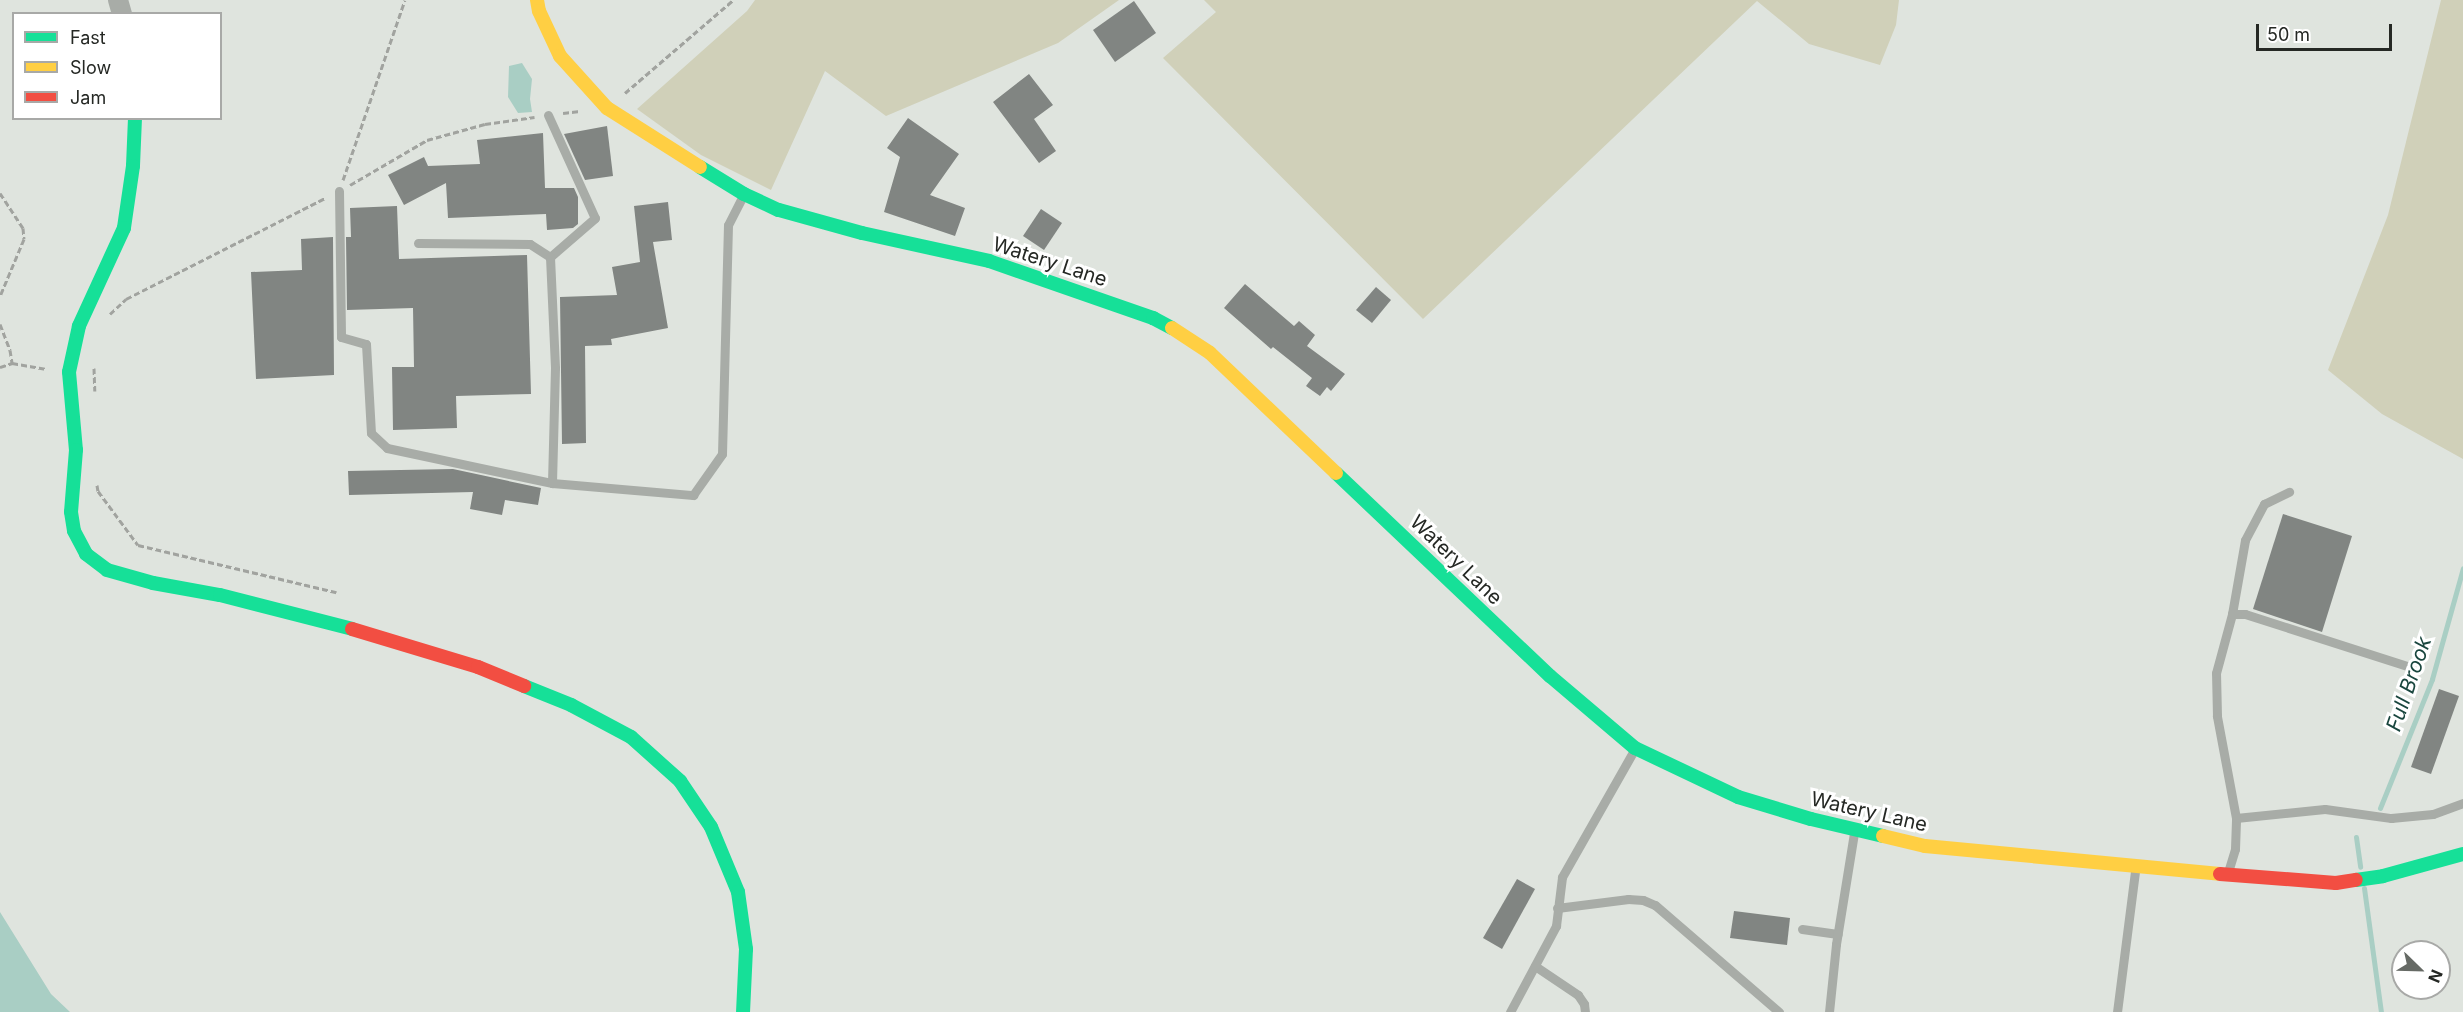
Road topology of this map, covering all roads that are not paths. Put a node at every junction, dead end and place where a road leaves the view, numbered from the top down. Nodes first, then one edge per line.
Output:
1 (537, 0) edge
2 (548, 115) road end
3 (135, 120) edge
4 (339, 191) road end
5 (744, 194) junction
6 (418, 243) dead end
7 (550, 257) junction
8 (552, 483) junction
9 (2289, 492) dead end
10 (2232, 614) junction
11 (2413, 668) dead end
12 (1635, 748) junction
13 (2463, 803) edge
14 (2236, 818) junction
15 (1855, 829) junction
16 (2463, 854) edge
17 (2135, 868) junction
18 (2227, 877) junction
19 (1557, 908) junction
20 (1802, 929) dead end
21 (1838, 934) junction
22 (1535, 966) junction
23 (742, 1012) edge
24 (1510, 1012) edge
25 (1585, 1012) edge
26 (1779, 1012) edge
27 (1829, 1012) edge
28 (2117, 1012) edge

1 - 5 street, Watery Lane
2 - 7 lane
3 - 23 street
4 - 8 lane
5 - 8 lane
5 - 12 street, Watery Lane
6 - 7 lane
7 - 8 lane
9 - 10 lane
10 - 11 lane
10 - 14 lane
12 - 15 street, Watery Lane
12 - 19 lane
13 - 14 lane
14 - 18 lane
15 - 17 street, Watery Lane
15 - 21 lane
16 - 18 street, Watery Lane
17 - 18 street, Watery Lane
17 - 28 lane
19 - 22 lane
19 - 26 lane
20 - 21 lane
21 - 27 lane
22 - 24 lane
22 - 25 lane

